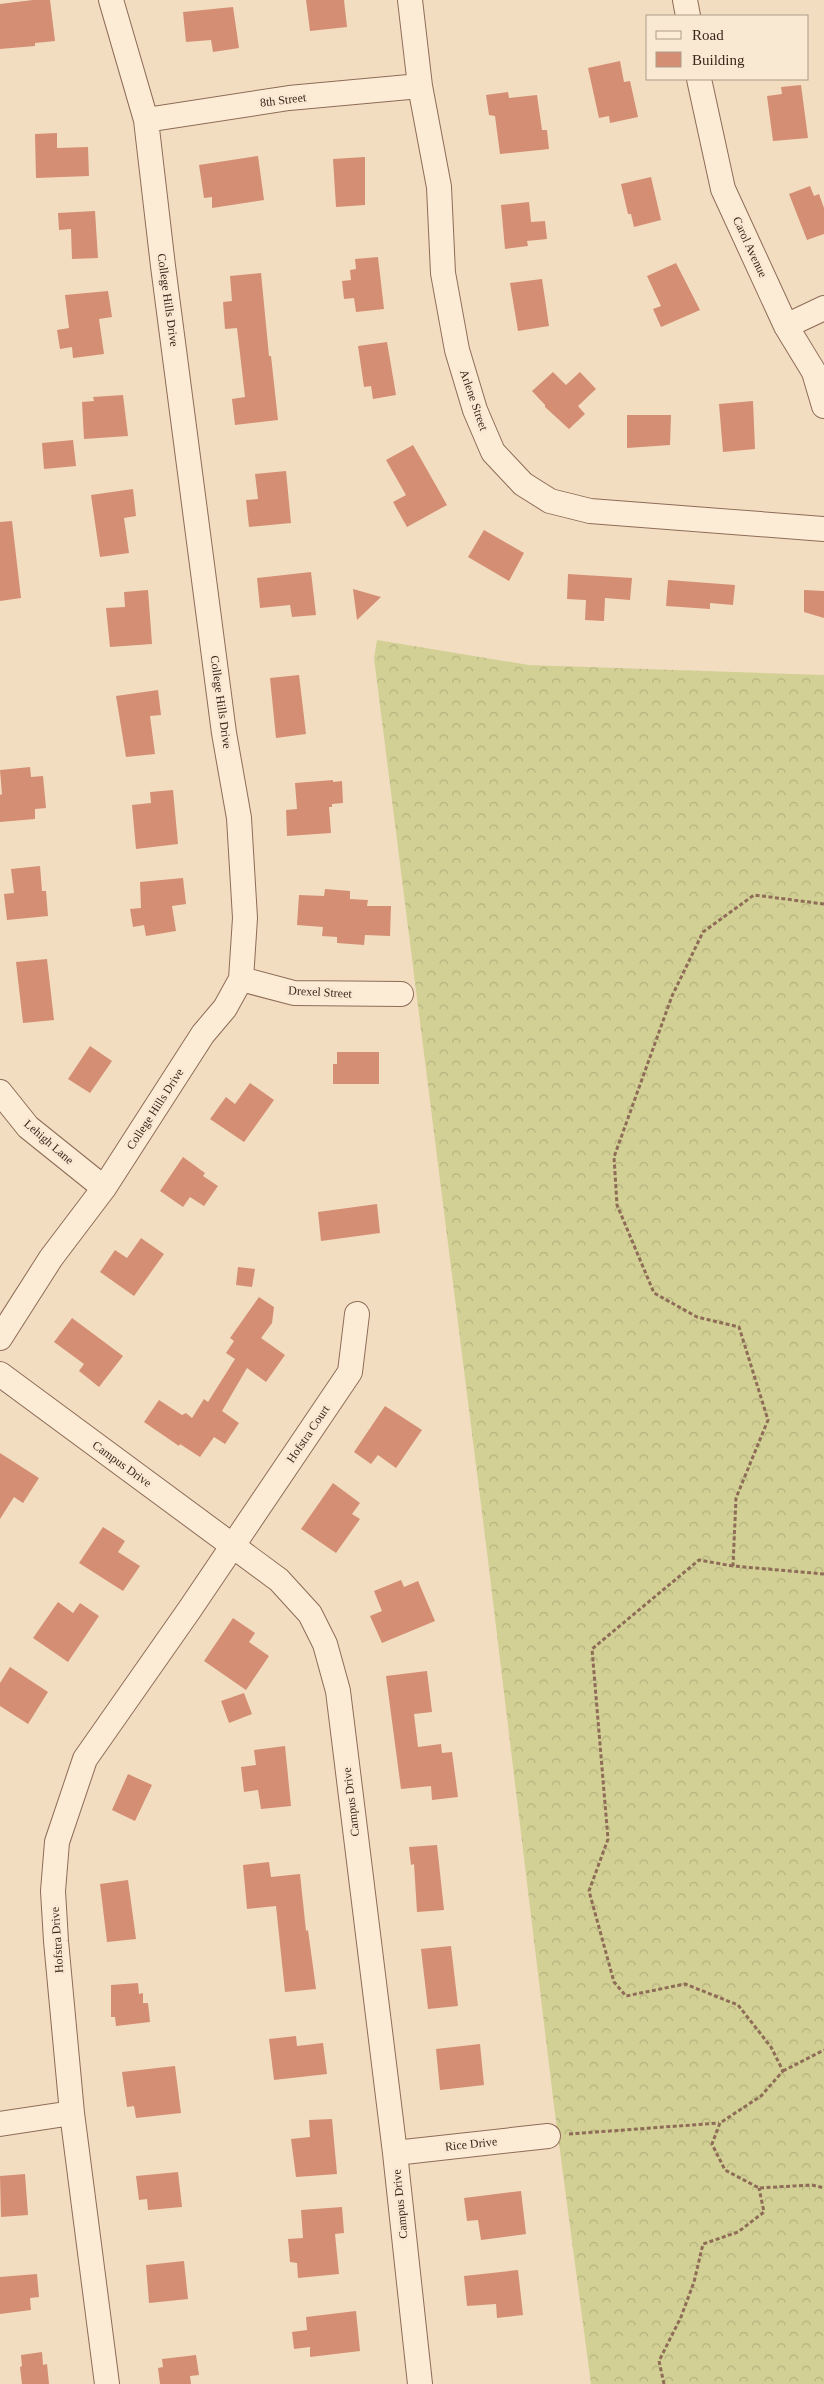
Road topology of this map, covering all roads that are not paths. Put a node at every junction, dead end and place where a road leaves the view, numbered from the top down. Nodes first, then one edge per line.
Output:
1 (111, 0) edge
2 (410, 0) edge
3 (685, 0) edge
4 (688, 15) edge
5 (699, 80) edge
6 (420, 86) junction
7 (146, 120) junction
8 (824, 308) edge
9 (786, 326) junction
10 (824, 406) edge
11 (824, 530) edge
12 (241, 979) junction
13 (401, 994) dead end
14 (0, 1092) edge
15 (104, 1188) junction
16 (357, 1314) dead end
17 (0, 1338) edge
18 (0, 1374) edge
19 (232, 1544) junction
20 (72, 2113) junction
21 (0, 2124) edge
22 (548, 2136) road end
23 (395, 2153) junction
24 (107, 2384) edge
25 (420, 2384) edge

1 - 7 street, College Hills Drive
2 - 6 street, Arlene Street
3 - 4 street
5 - 9 street, Carol Avenue
6 - 7 street, 8th Street
6 - 11 street, Arlene Street
7 - 12 street, College Hills Drive
8 - 9 street
9 - 10 street, Carol Avenue
12 - 13 street, Drexel Street
12 - 15 street, College Hills Drive
14 - 15 street, Lehigh Lane
15 - 17 street, College Hills Drive
16 - 19 street, Hofstra Court
18 - 19 street, Campus Drive
19 - 20 street, Hofstra Drive
19 - 23 street, Campus Drive
20 - 21 street
20 - 24 street, Hofstra Drive
22 - 23 street, Rice Drive
23 - 25 street, Campus Drive

